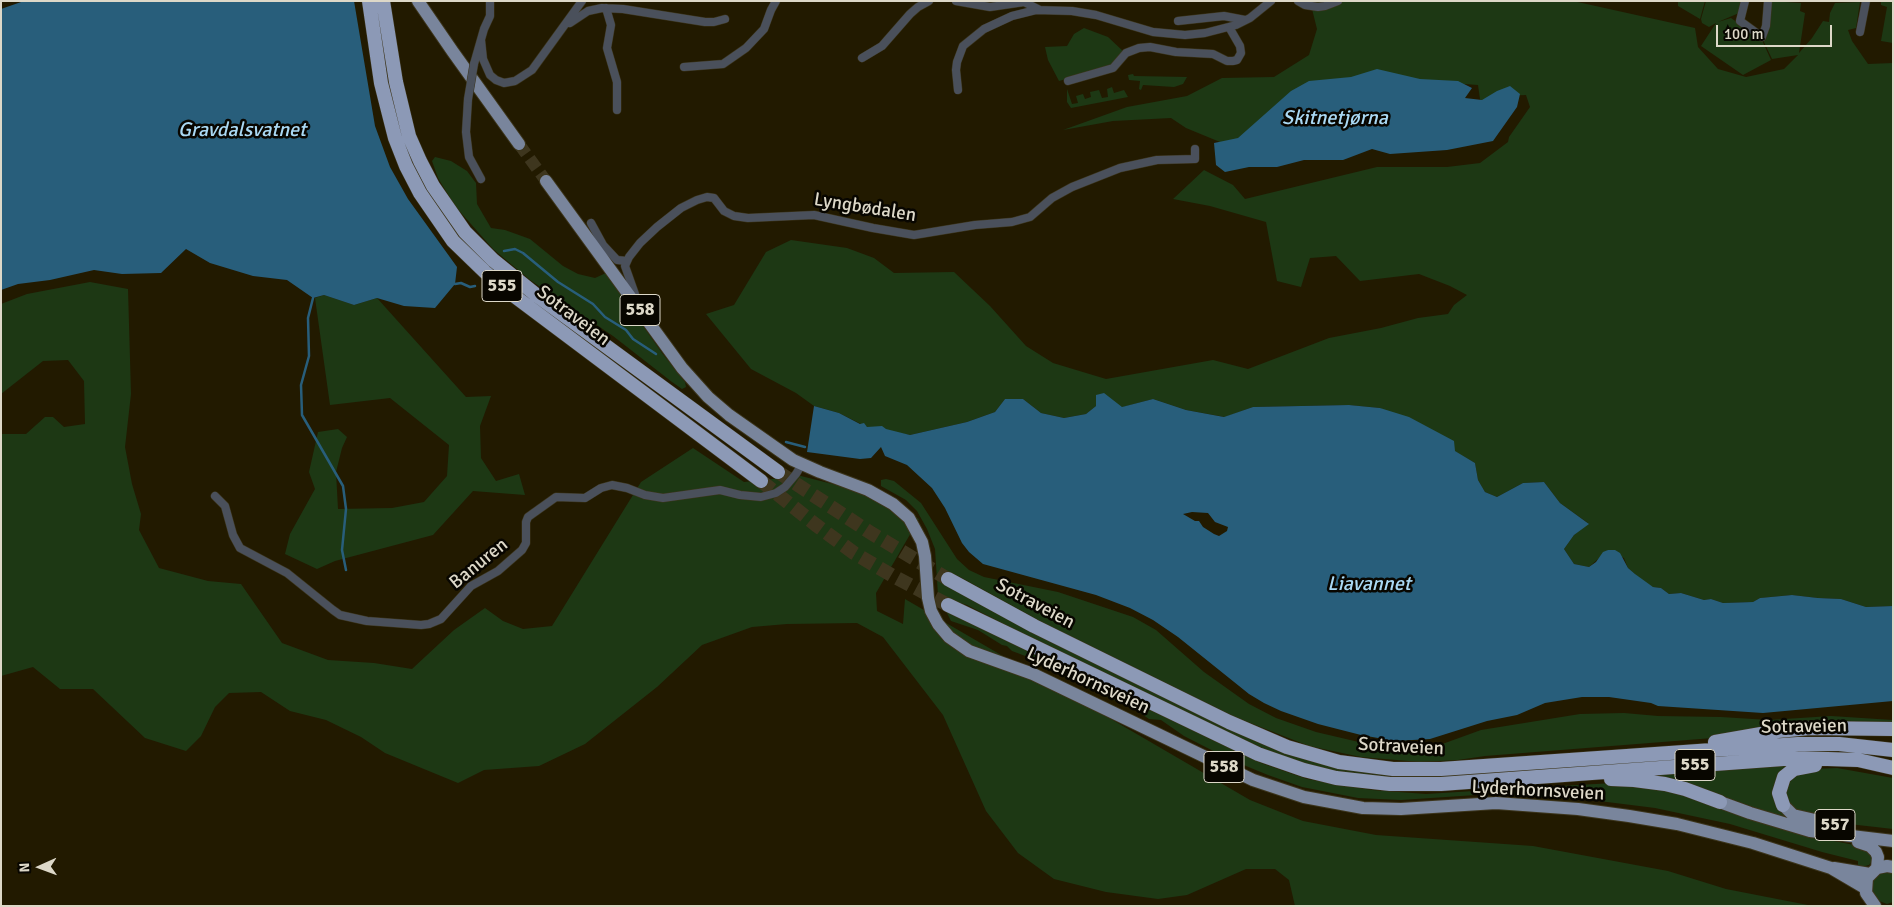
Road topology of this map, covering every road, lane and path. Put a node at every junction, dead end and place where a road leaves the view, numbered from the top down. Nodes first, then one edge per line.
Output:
1 (368, 1) edge
2 (383, 1) edge
3 (418, 1) edge
4 (490, 1) edge
5 (582, 1) edge
6 (776, 1) edge
7 (929, 1) edge
8 (956, 1) edge
9 (1271, 1) edge
10 (1298, 1) edge
11 (1338, 1) edge
12 (1745, 1) edge
13 (1768, 1) edge
14 (1866, 1) edge
15 (606, 8) junction
16 (1040, 10) junction
17 (724, 19) dead end
18 (1247, 19) junction
19 (1178, 20) dead end
20 (566, 25) junction
21 (1229, 27) junction
22 (1860, 32) dead end
23 (481, 40) junction
24 (862, 58) dead end
25 (684, 67) dead end
26 (1068, 81) dead end
27 (958, 90) dead end
28 (617, 110) dead end
29 (519, 144) tunnel mouth
30 (1195, 149) dead end
31 (481, 179) dead end
32 (546, 181) tunnel mouth
33 (590, 223) dead end
34 (599, 247) junction
35 (627, 261) junction
36 (632, 300) junction
37 (802, 464) junction
38 (778, 472) tunnel mouth
39 (761, 481) tunnel mouth
40 (216, 496) dead end
41 (948, 579) tunnel mouth
42 (948, 604) tunnel mouth
43 (1856, 728) junction
44 (1893, 729) edge
45 (1893, 736) edge
46 (1893, 750) edge
47 (1595, 758) junction
48 (1893, 768) edge
49 (1497, 780) junction
50 (1720, 802) joint
51 (1783, 805) joint
52 (1810, 831) junction
53 (1893, 833) edge
54 (1893, 841) edge
55 (1893, 867) edge
56 (1831, 868) junction
57 (1874, 871) junction
58 (1865, 888) junction
59 (1875, 906) edge

1 - 39 highway, Sotraveien / 555
2 - 38 highway, Sotraveien / 555
3 - 29 main road
4 - 23 street
5 - 20 street
6 - 25 street
7 - 24 street
8 - 16 street
9 - 18 street
10 - 11 street
12 - 13 street
14 - 22 street
15 - 17 street
15 - 20 street
15 - 28 street
16 - 21 street
16 - 27 street
18 - 19 street
18 - 21 street
20 - 23 street
21 - 26 street
23 - 31 street, bridge
30 - 35 street, Lyngbødalen
32 - 34 main road, Lyderhornsveien / 558
33 - 34 street
34 - 35 street
34 - 36 main road, Lyderhornsveien / 558
35 - 36 street
36 - 37 main road, Lyderhornsveien / 558
37 - 40 street, Banuren
37 - 56 main road, Lyderhornsveien / 558
41 - 47 highway, Sotraveien / 555
42 - 49 highway, Sotraveien / 555
43 - 44 highway, 555
43 - 45 highway, 555
43 - 47 highway, 555
46 - 47 highway, Sotraveien / 555
48 - 49 highway, Sotraveien / 555
48 - 51 highway, 555
49 - 50 highway, 555
50 - 52 main road, 557
51 - 53 main road, 557
52 - 54 main road, 557
52 - 57 main road, 557
55 - 57 main road, 558
56 - 57 main road, Lyderhornsveien / 558
56 - 58 main road, Lyderhornsveien / 558
57 - 58 main road
58 - 59 main road

